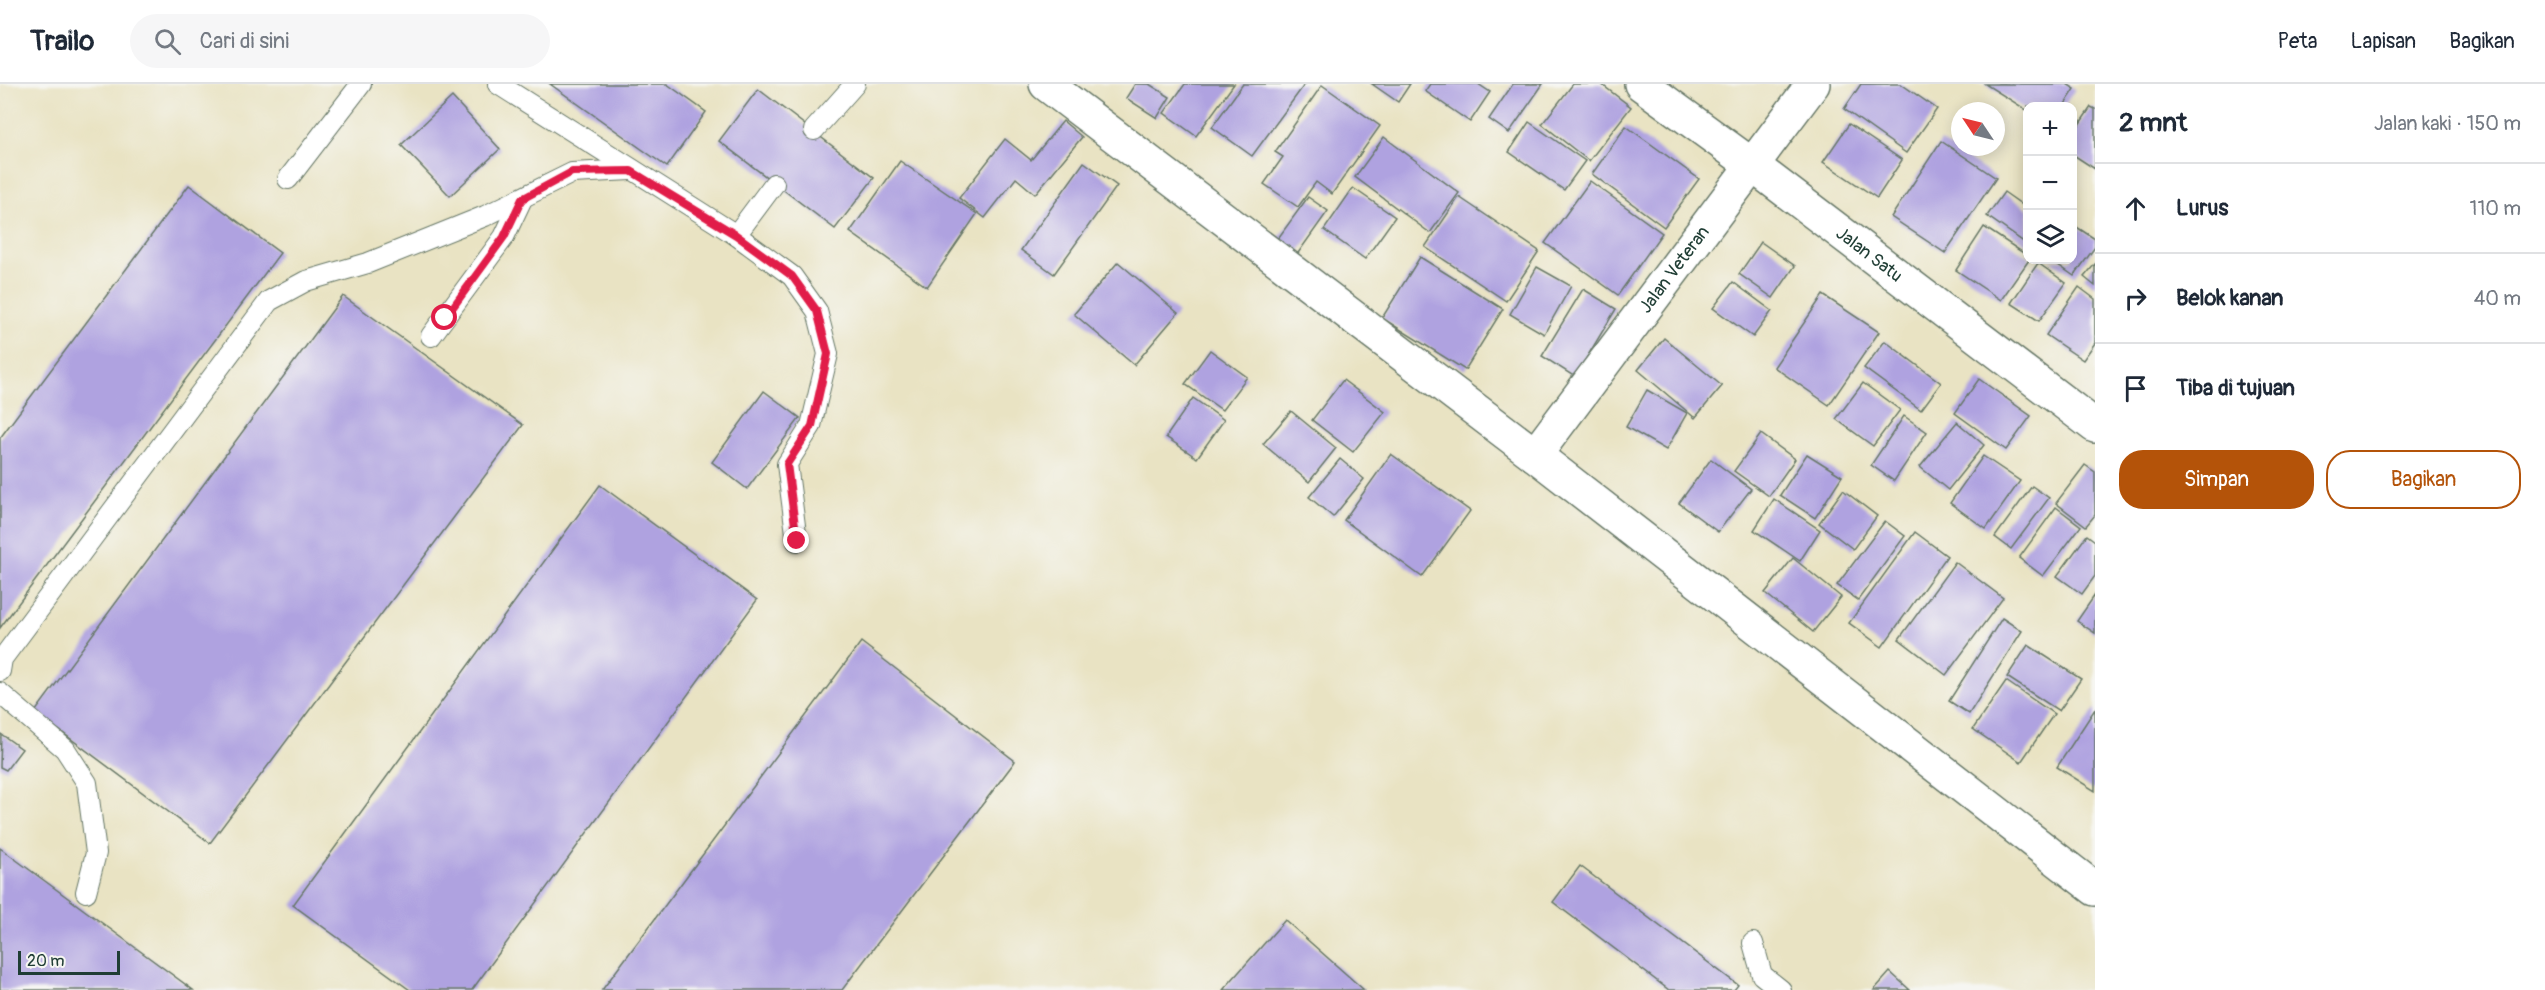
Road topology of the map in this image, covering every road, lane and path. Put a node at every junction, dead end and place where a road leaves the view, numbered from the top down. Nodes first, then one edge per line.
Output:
1 (361, 84) edge
2 (498, 84) edge
3 (855, 84) edge
4 (1046, 84) edge
5 (1641, 84) edge
6 (1813, 84) edge
7 (814, 130) dead end
8 (1752, 165) junction
9 (631, 171) junction
10 (288, 179) dead end
11 (774, 184) dead end
12 (522, 199) junction
13 (736, 235) junction
14 (431, 336) dead end
15 (2095, 426) edge
16 (1535, 455) junction
17 (797, 541) dead end
18 (0, 671) edge
19 (0, 693) edge
20 (2095, 889) edge
21 (86, 892) dead end
22 (1753, 943) dead end
23 (1781, 990) edge

1 - 10 lane
2 - 9 lane
3 - 7 lane
4 - 16 street
5 - 8 street, Jalan Satu
6 - 8 street, Jalan Veteran
8 - 15 street, Jalan Satu
8 - 16 street, Jalan Veteran
9 - 12 lane
9 - 13 lane
11 - 13 lane
12 - 14 lane
12 - 18 lane
13 - 17 lane
16 - 20 street
19 - 21 lane
22 - 23 lane

